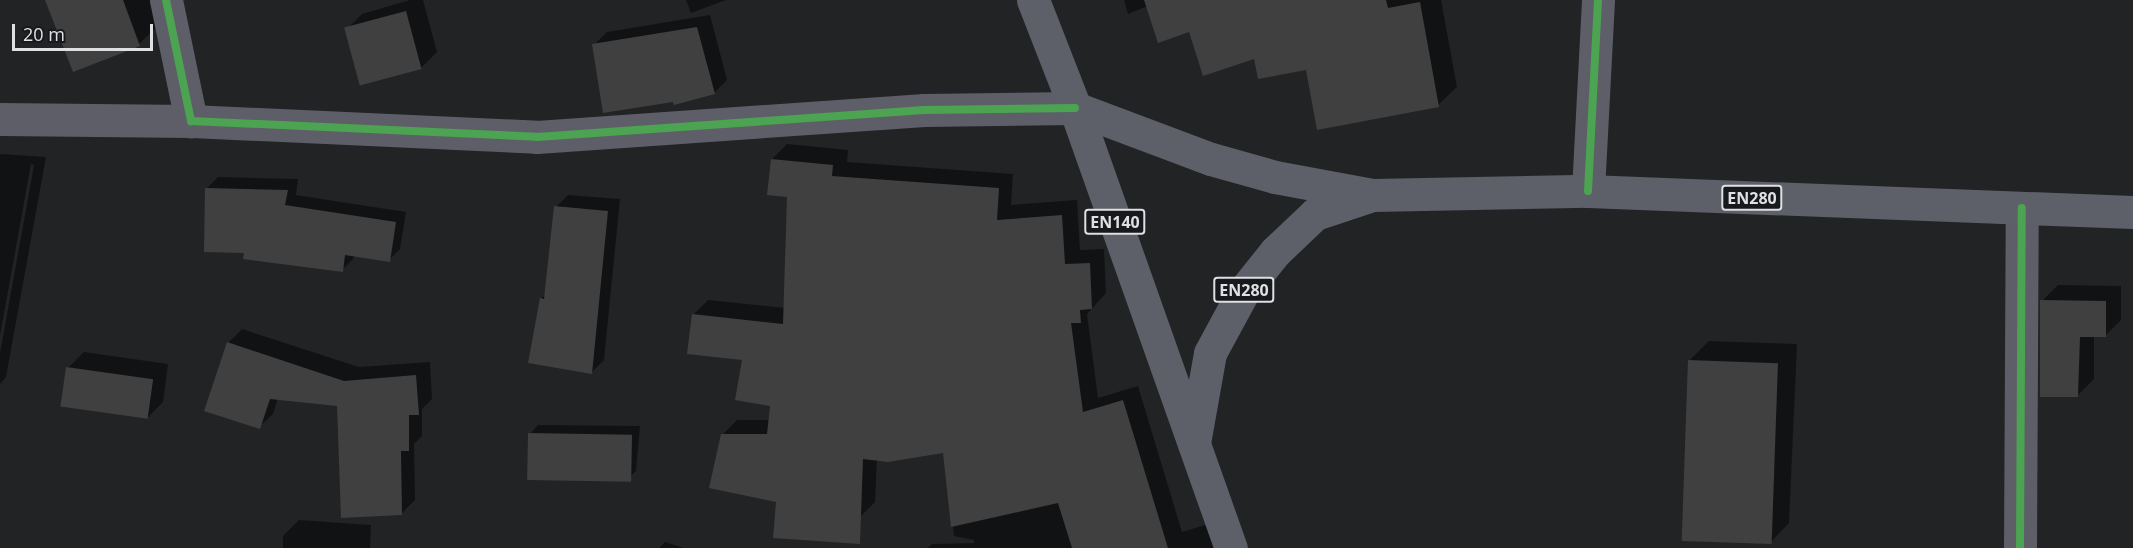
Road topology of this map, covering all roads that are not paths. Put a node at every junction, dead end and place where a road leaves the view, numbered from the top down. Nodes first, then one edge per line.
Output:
1 (166, 0) edge
2 (1033, 0) edge
3 (1598, 0) edge
4 (1075, 108) junction
5 (0, 119) edge
6 (191, 121) junction
7 (1588, 191) junction
8 (1372, 195) junction
9 (2022, 208) junction
10 (2133, 212) edge
11 (1194, 444) junction
12 (1231, 548) edge
13 (2020, 548) edge

1 - 6 street
2 - 4 main road, EN140
3 - 7 street
4 - 6 street
4 - 8 main road, EN280
4 - 11 main road, EN140
5 - 6 street
7 - 8 main road, EN280
7 - 9 main road, EN280
8 - 11 main road, EN280
9 - 10 main road, EN280
9 - 13 street
11 - 12 main road, EN140

